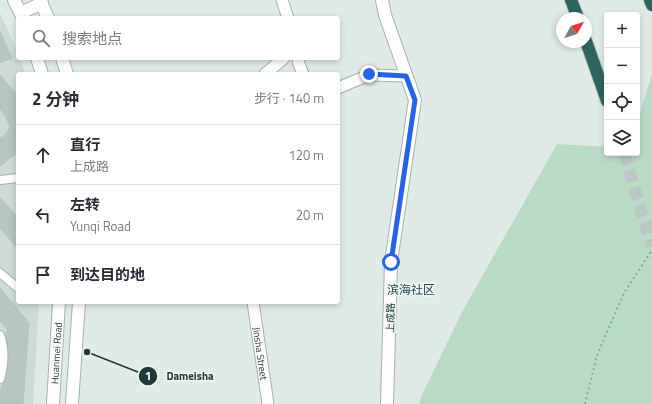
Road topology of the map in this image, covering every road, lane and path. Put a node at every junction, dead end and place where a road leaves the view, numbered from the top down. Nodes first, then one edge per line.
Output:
1 (14, 0) edge
2 (282, 0) edge
3 (382, 0) edge
4 (571, 0) edge
5 (650, 0) edge
6 (41, 2) edge
7 (652, 5) edge
8 (576, 12) edge
9 (22, 15) edge
10 (47, 16) edge
11 (287, 16) edge
12 (588, 48) edge
13 (38, 60) edge
14 (63, 60) edge
15 (282, 60) edge
16 (298, 60) edge
17 (41, 72) edge
18 (66, 72) edge
19 (267, 72) edge
20 (302, 72) edge
21 (406, 76) junction
22 (340, 87) edge
23 (604, 92) edge
24 (16, 178) edge
25 (0, 180) edge
26 (652, 250) edge
27 (0, 273) edge
28 (16, 286) edge
29 (59, 304) edge
30 (79, 304) edge
31 (253, 304) edge
32 (0, 335) edge
33 (0, 379) edge
34 (53, 404) edge
35 (72, 404) edge
36 (268, 404) edge
37 (387, 404) edge
38 (585, 404) edge

1 - 9 street
2 - 11 street
3 - 21 street, 上成路
4 - 8 highway
5 - 7 highway
6 - 9 street
6 - 10 street
12 - 23 highway
13 - 17 street
14 - 18 street
15 - 19 street
16 - 20 street
21 - 22 street
21 - 37 street, 上成路
24 - 25 street
26 - 38 path
27 - 28 street
29 - 34 street, Huanmei Road
30 - 35 street, Huanmei Road
31 - 36 street, Jinsha Street
32 - 33 street

